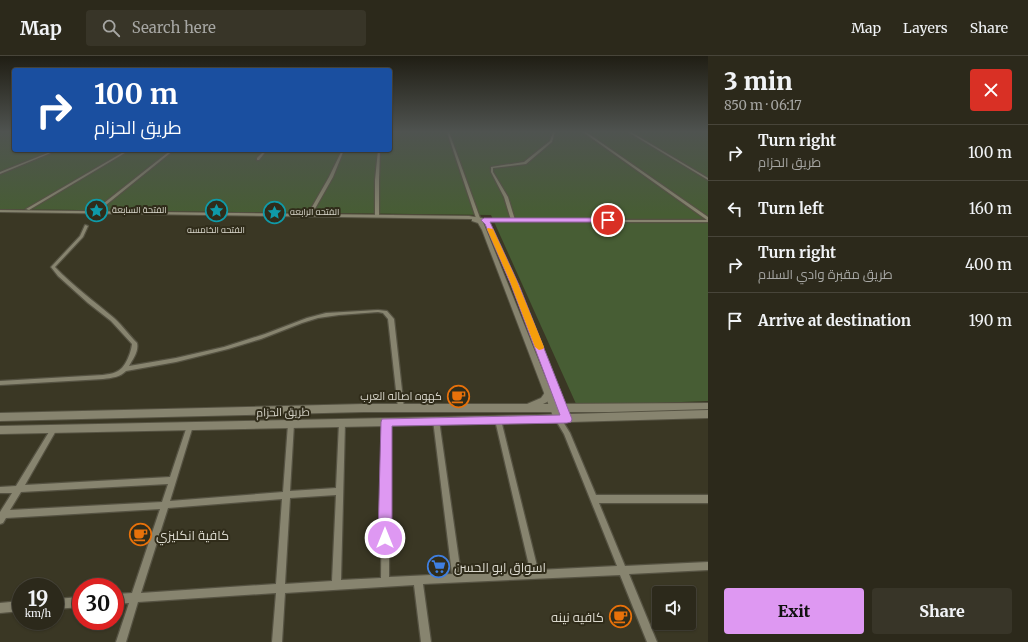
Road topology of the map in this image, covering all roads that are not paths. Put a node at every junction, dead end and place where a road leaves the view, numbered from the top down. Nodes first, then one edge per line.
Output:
1 (34, 159) edge
2 (113, 159) edge
3 (161, 159) edge
4 (338, 159) edge
5 (378, 159) edge
6 (458, 159) edge
7 (529, 159) edge
8 (623, 159) edge
9 (676, 159) edge
10 (0, 173) edge
11 (708, 178) edge
12 (28, 209) dead end
13 (0, 212) edge
14 (95, 212) junction
15 (310, 214) junction
16 (195, 215) junction
17 (208, 215) junction
18 (377, 215) junction
19 (320, 216) junction
20 (336, 216) junction
21 (479, 220) junction
22 (513, 220) junction
23 (708, 220) edge
24 (86, 226) dead end
25 (505, 281) junction
26 (514, 282) junction
27 (125, 369) junction
28 (0, 384) edge
29 (548, 393) junction
30 (708, 406) edge
31 (401, 408) junction
32 (528, 408) junction
33 (559, 408) junction
34 (246, 411) junction
35 (211, 412) junction
36 (708, 414) edge
37 (0, 417) edge
38 (562, 419) junction
39 (436, 420) junction
40 (498, 420) junction
41 (386, 422) junction
42 (342, 423) junction
43 (291, 424) junction
44 (239, 425) junction
45 (190, 426) junction
46 (211, 426) junction
47 (54, 429) junction
48 (0, 430) edge
49 (172, 480) junction
50 (18, 489) junction
51 (0, 490) edge
52 (340, 491) junction
53 (286, 496) junction
54 (594, 499) junction
55 (708, 499) edge
56 (165, 505) junction
57 (2, 517) edge
58 (708, 566) edge
59 (622, 569) junction
60 (534, 574) junction
61 (457, 578) junction
62 (418, 580) junction
63 (384, 582) junction
64 (336, 584) junction
65 (280, 588) junction
66 (135, 598) junction
67 (124, 599) edge
68 (12, 607) edge
69 (0, 608) edge
70 (122, 642) edge
71 (277, 642) edge
72 (426, 642) edge
73 (652, 642) edge

1 - 10 street
2 - 12 street
3 - 14 street
4 - 15 street
5 - 18 street
6 - 21 street
7 - 22 street
8 - 23 street
9 - 11 street
13 - 14 street
13 - 16 street
14 - 16 street
15 - 17 street
15 - 19 street
16 - 17 street
17 - 19 street
18 - 20 street
18 - 21 street
19 - 20 street
20 - 21 street
21 - 22 street
21 - 25 street
21 - 26 street
22 - 23 street
24 - 27 street
25 - 26 street
25 - 29 street
26 - 33 street
27 - 28 street
27 - 31 street
29 - 32 main road
29 - 33 street
30 - 33 main road, طريق الحزام
31 - 32 main road, طريق الحزام
31 - 34 main road, طريق الحزام
32 - 33 main road, طريق الحزام
33 - 38 street
34 - 35 main road, طريق الحزام
34 - 44 main road
35 - 37 main road, طريق الحزام
35 - 46 main road
36 - 38 main road, طريق الحزام
38 - 40 main road, طريق الحزام
38 - 54 street
39 - 40 main road, طريق الحزام
39 - 41 main road, طريق الحزام
39 - 61 street
40 - 60 street
41 - 42 main road, طريق الحزام
41 - 63 street
42 - 43 main road, طريق الحزام
42 - 52 street
43 - 44 main road, طريق الحزام
43 - 53 street
44 - 46 main road, طريق الحزام
45 - 46 main road, طريق الحزام
45 - 47 main road, طريق الحزام
45 - 49 street
47 - 48 main road, طريق الحزام
47 - 50 street
49 - 50 street
49 - 56 street
50 - 51 street
50 - 57 street
52 - 53 street
52 - 64 street
53 - 56 street
53 - 65 street
54 - 55 street
54 - 59 street
56 - 57 street
56 - 66 street
58 - 59 street
59 - 60 street
59 - 73 street
60 - 61 street
61 - 62 street
62 - 63 street
62 - 72 street
63 - 64 street
64 - 65 street
65 - 66 street
65 - 71 street
66 - 67 street
66 - 70 street
68 - 69 street

